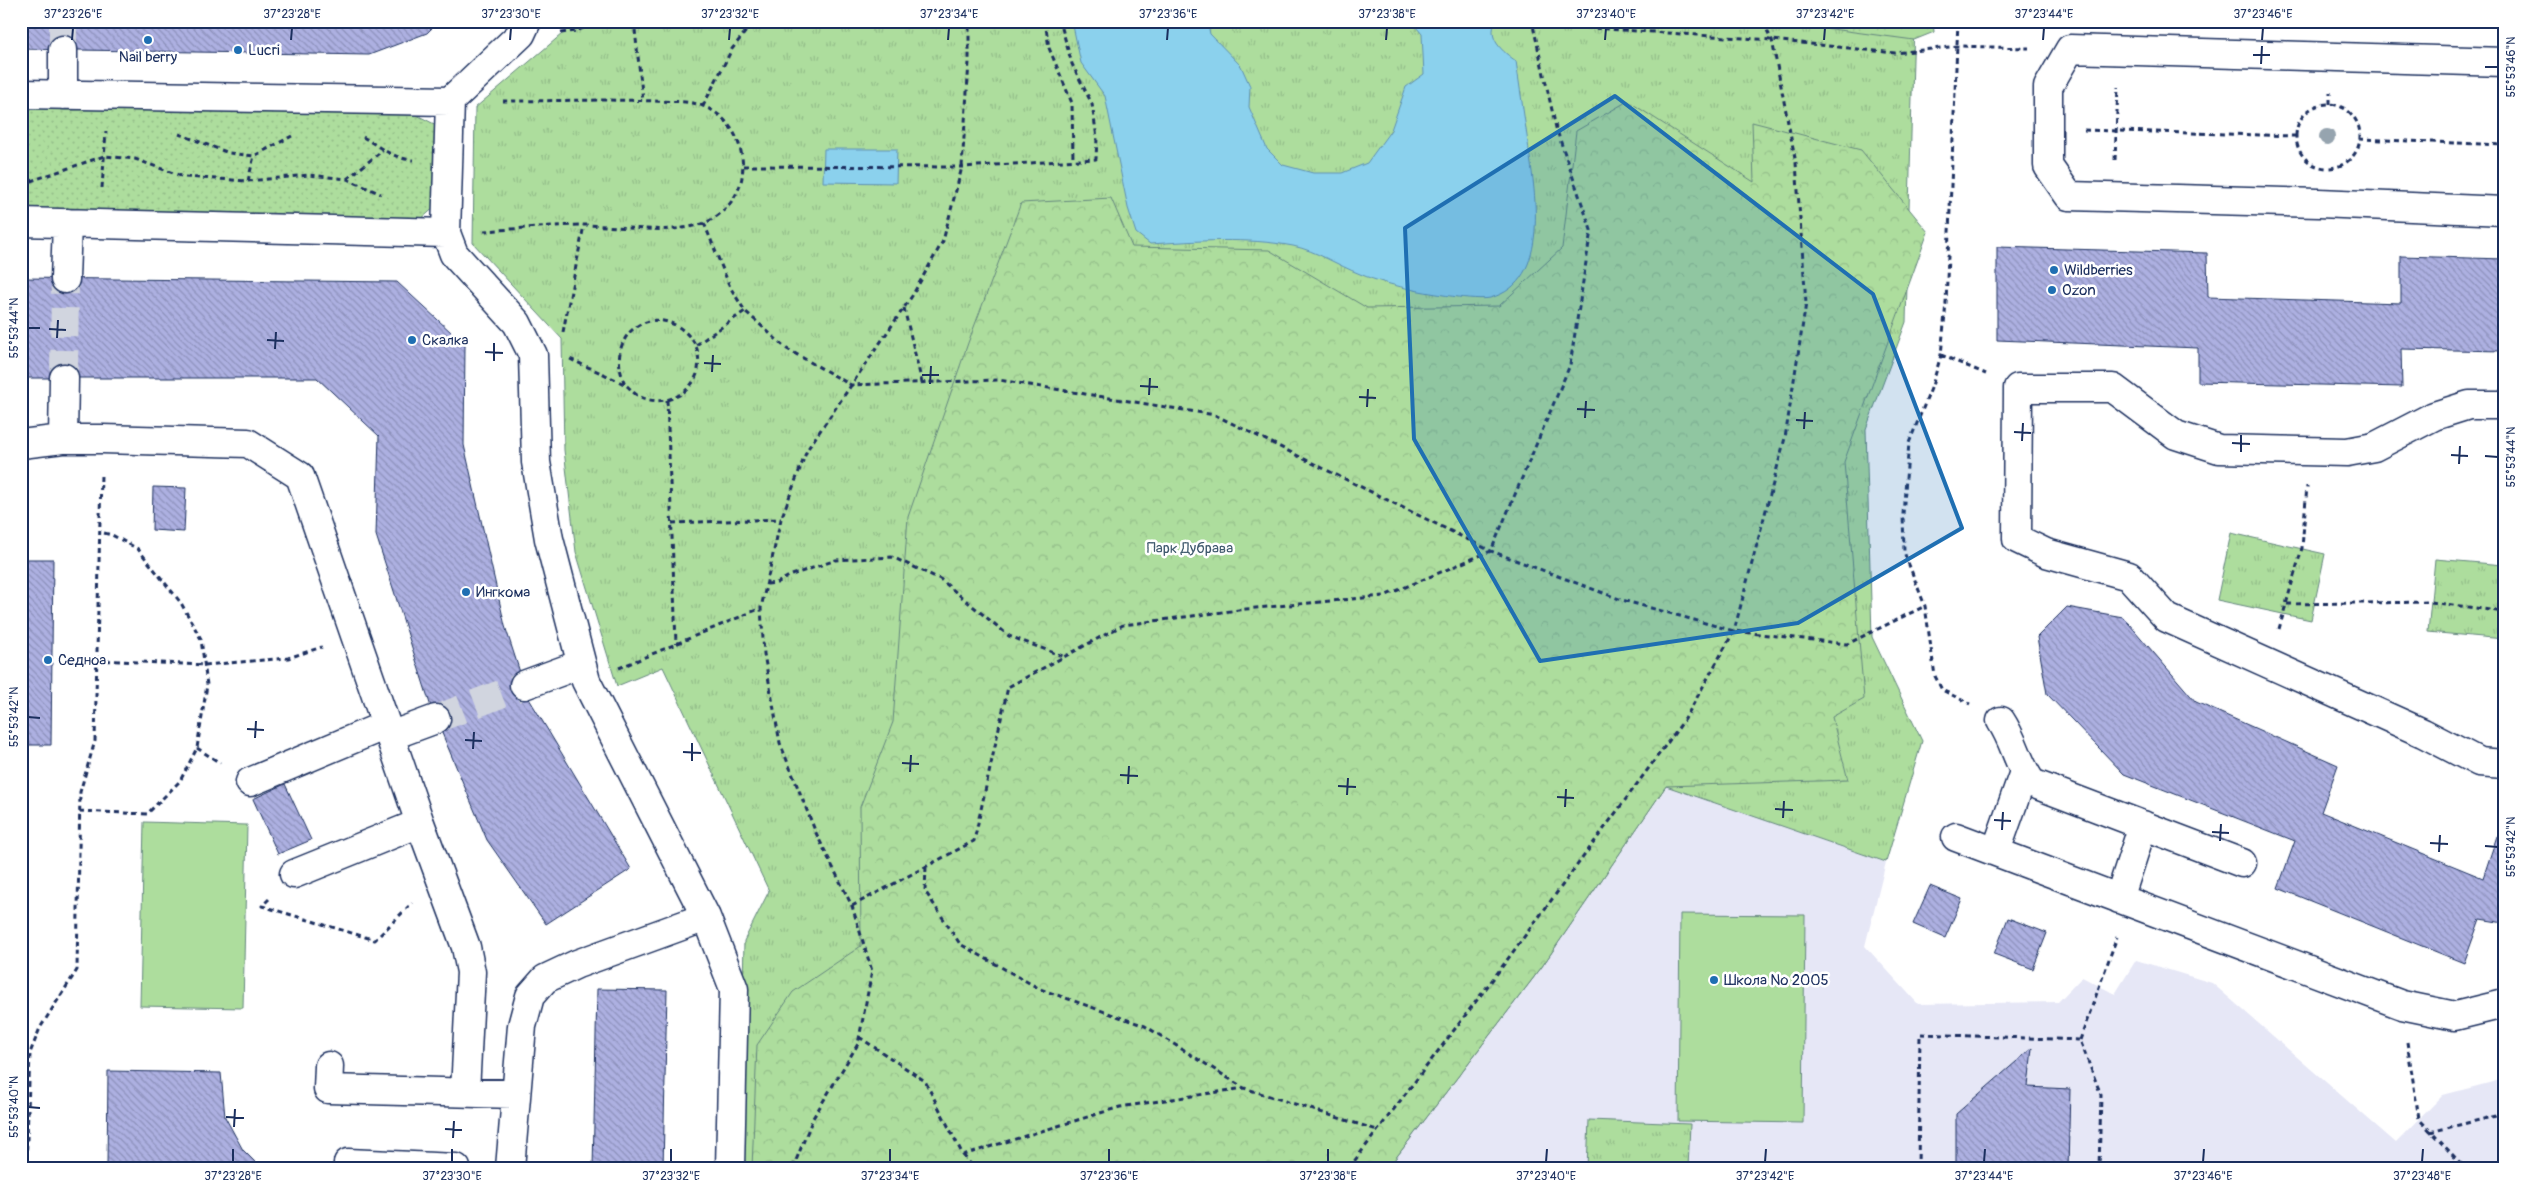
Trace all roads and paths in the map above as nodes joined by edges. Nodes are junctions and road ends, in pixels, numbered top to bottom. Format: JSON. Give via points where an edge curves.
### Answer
{"nodes":[{"id":1,"x":527,"y":21,"type":"edge"},
{"id":2,"x":634,"y":21,"type":"edge"},
{"id":3,"x":754,"y":21,"type":"edge"},
{"id":4,"x":969,"y":21,"type":"edge"},
{"id":5,"x":1045,"y":21,"type":"edge"},
{"id":6,"x":1060,"y":21,"type":"edge"},
{"id":7,"x":1762,"y":21,"type":"edge"},
{"id":8,"x":1958,"y":21,"type":"edge"},
{"id":9,"x":1532,"y":22,"type":"edge"},
{"id":10,"x":1772,"y":40,"type":"junction"},
{"id":11,"x":1958,"y":46,"type":"junction"},
{"id":12,"x":2070,"y":49,"type":"junction"},
{"id":13,"x":63,"y":50,"type":"tunnel mouth"},
{"id":14,"x":2118,"y":51,"type":"junction"},
{"id":15,"x":2504,"y":62,"type":"edge"},
{"id":16,"x":21,"y":94,"type":"edge"},
{"id":17,"x":63,"y":95,"type":"junction"},
{"id":18,"x":450,"y":101,"type":"junction"},
{"id":19,"x":642,"y":101,"type":"junction"},
{"id":20,"x":703,"y":106,"type":"junction"},
{"id":21,"x":115,"y":129,"type":"dead end"},
{"id":22,"x":2048,"y":130,"type":"junction"},
{"id":23,"x":2117,"y":130,"type":"junction"},
{"id":24,"x":355,"y":132,"type":"dead end"},
{"id":25,"x":177,"y":134,"type":"dead end"},
{"id":26,"x":295,"y":135,"type":"dead end"},
{"id":27,"x":2295,"y":136,"type":"junction"},
{"id":28,"x":2360,"y":139,"type":"junction"},
{"id":29,"x":2504,"y":145,"type":"edge"},
{"id":30,"x":383,"y":150,"type":"junction"},
{"id":31,"x":104,"y":156,"type":"junction"},
{"id":32,"x":254,"y":156,"type":"junction"},
{"id":33,"x":448,"y":160,"type":"junction"},
{"id":34,"x":1073,"y":160,"type":"junction"},
{"id":35,"x":743,"y":166,"type":"junction"},
{"id":36,"x":962,"y":167,"type":"junction"},
{"id":37,"x":347,"y":178,"type":"junction"},
{"id":38,"x":248,"y":181,"type":"junction"},
{"id":39,"x":21,"y":184,"type":"edge"},
{"id":40,"x":387,"y":196,"type":"dead end"},
{"id":41,"x":2113,"y":198,"type":"junction"},
{"id":42,"x":2504,"y":211,"type":"edge"},
{"id":43,"x":21,"y":222,"type":"edge"},
{"id":44,"x":66,"y":223,"type":"junction"},
{"id":45,"x":704,"y":223,"type":"junction"},
{"id":46,"x":99,"y":224,"type":"junction"},
{"id":47,"x":584,"y":225,"type":"junction"},
{"id":48,"x":446,"y":233,"type":"junction"},
{"id":49,"x":65,"y":279,"type":"tunnel mouth"},
{"id":50,"x":904,"y":307,"type":"junction"},
{"id":51,"x":745,"y":311,"type":"junction"},
{"id":52,"x":562,"y":336,"type":"dead end"},
{"id":53,"x":696,"y":345,"type":"junction"},
{"id":54,"x":1941,"y":355,"type":"junction"},
{"id":55,"x":606,"y":376,"type":"dead end"},
{"id":56,"x":64,"y":378,"type":"tunnel mouth"},
{"id":57,"x":922,"y":383,"type":"junction"},
{"id":58,"x":625,"y":384,"type":"junction"},
{"id":59,"x":852,"y":385,"type":"junction"},
{"id":60,"x":2018,"y":388,"type":"junction"},
{"id":61,"x":667,"y":400,"type":"junction"},
{"id":62,"x":2504,"y":405,"type":"edge"},
{"id":63,"x":102,"y":438,"type":"junction"},
{"id":64,"x":63,"y":439,"type":"junction"},
{"id":65,"x":21,"y":444,"type":"edge"},
{"id":66,"x":2309,"y":452,"type":"junction"},
{"id":67,"x":781,"y":519,"type":"junction"},
{"id":68,"x":672,"y":523,"type":"junction"},
{"id":69,"x":100,"y":532,"type":"junction"},
{"id":70,"x":1491,"y":551,"type":"junction"},
{"id":71,"x":766,"y":584,"type":"junction"},
{"id":72,"x":2287,"y":604,"type":"junction"},
{"id":73,"x":1925,"y":606,"type":"junction"},
{"id":74,"x":761,"y":608,"type":"junction"},
{"id":75,"x":2504,"y":612,"type":"edge"},
{"id":76,"x":2284,"y":615,"type":"dead end"},
{"id":77,"x":1734,"y":631,"type":"junction"},
{"id":78,"x":355,"y":636,"type":"junction"},
{"id":79,"x":676,"y":644,"type":"junction"},
{"id":80,"x":1065,"y":657,"type":"junction"},
{"id":81,"x":97,"y":660,"type":"junction"},
{"id":82,"x":205,"y":665,"type":"junction"},
{"id":83,"x":584,"y":672,"type":"junction"},
{"id":84,"x":524,"y":685,"type":"tunnel mouth"},
{"id":85,"x":436,"y":719,"type":"tunnel mouth"},
{"id":86,"x":2001,"y":721,"type":"joint"},
{"id":87,"x":388,"y":731,"type":"junction"},
{"id":88,"x":2504,"y":764,"type":"edge"},
{"id":89,"x":2024,"y":772,"type":"junction"},
{"id":90,"x":250,"y":782,"type":"dead end"},
{"id":91,"x":80,"y":811,"type":"junction"},
{"id":92,"x":420,"y":824,"type":"junction"},
{"id":93,"x":2143,"y":825,"type":"junction"},
{"id":94,"x":1956,"y":837,"type":"dead end"},
{"id":95,"x":1996,"y":851,"type":"junction"},
{"id":96,"x":2242,"y":863,"type":"dead end"},
{"id":97,"x":926,"y":867,"type":"junction"},
{"id":98,"x":294,"y":874,"type":"joint"},
{"id":99,"x":439,"y":876,"type":"junction"},
{"id":100,"x":2125,"y":901,"type":"junction"},
{"id":101,"x":852,"y":906,"type":"junction"},
{"id":102,"x":706,"y":917,"type":"junction"},
{"id":103,"x":2504,"y":1004,"type":"edge"},
{"id":104,"x":2402,"y":1005,"type":"junction"},
{"id":105,"x":859,"y":1037,"type":"junction"},
{"id":106,"x":2080,"y":1040,"type":"junction"},
{"id":107,"x":329,"y":1066,"type":"dead end"},
{"id":108,"x":1244,"y":1088,"type":"junction"},
{"id":109,"x":465,"y":1092,"type":"junction"},
{"id":110,"x":516,"y":1094,"type":"junction"},
{"id":111,"x":2504,"y":1114,"type":"edge"},
{"id":112,"x":1377,"y":1130,"type":"junction"},
{"id":113,"x":2430,"y":1132,"type":"junction"},
{"id":114,"x":963,"y":1155,"type":"junction"},
{"id":115,"x":348,"y":1163,"type":"dead end"},
{"id":116,"x":26,"y":1168,"type":"edge"},
{"id":117,"x":456,"y":1168,"type":"edge"},
{"id":118,"x":510,"y":1168,"type":"edge"},
{"id":119,"x":730,"y":1168,"type":"edge"},
{"id":120,"x":793,"y":1168,"type":"edge"},
{"id":121,"x":974,"y":1168,"type":"edge"},
{"id":122,"x":1349,"y":1168,"type":"edge"},
{"id":123,"x":1918,"y":1168,"type":"edge"},
{"id":124,"x":2099,"y":1168,"type":"edge"},
{"id":125,"x":2465,"y":1168,"type":"edge"}],
"edges":[{"from":1,"to":18,"type":"lane","via":[[521,34]]},
{"from":2,"to":19,"type":"path"},
{"from":3,"to":20,"type":"path","via":[[732,49]]},
{"from":4,"to":36,"type":"path"},
{"from":5,"to":34,"type":"path","via":[[1048,48],[1072,103]]},
{"from":6,"to":34,"type":"path","via":[[1072,64],[1092,104],[1097,138],[1096,159]]},
{"from":7,"to":10,"type":"path"},
{"from":8,"to":11,"type":"path"},
{"from":9,"to":10,"type":"path"},
{"from":9,"to":70,"type":"path","via":[[1556,128],[1591,230],[1570,365]]},
{"from":10,"to":11,"type":"path","via":[[1895,53]]},
{"from":10,"to":77,"type":"path","via":[[1796,163],[1806,303],[1785,438]]},
{"from":11,"to":12,"type":"path"},
{"from":11,"to":54,"type":"path"},
{"from":12,"to":14,"type":"lane"},
{"from":12,"to":22,"type":"lane","via":[[2048,87]]},
{"from":13,"to":17,"type":"lane"},
{"from":14,"to":15,"type":"lane"},
{"from":14,"to":23,"type":"path"},
{"from":16,"to":17,"type":"lane"},
{"from":17,"to":18,"type":"lane"},
{"from":18,"to":19,"type":"path"},
{"from":18,"to":33,"type":"lane"},
{"from":19,"to":20,"type":"path"},
{"from":20,"to":35,"type":"path","via":[[720,116],[732,130],[741,146]]},
{"from":21,"to":31,"type":"path","via":[[106,128]]},
{"from":22,"to":23,"type":"path"},
{"from":22,"to":41,"type":"lane","via":[[2048,166],[2069,196]]},
{"from":23,"to":27,"type":"path"},
{"from":23,"to":41,"type":"path"},
{"from":24,"to":30,"type":"path"},
{"from":25,"to":32,"type":"path","via":[[229,153]]},
{"from":26,"to":32,"type":"path"},
{"from":27,"to":28,"type":"path","via":[[2303,156],[2322,168],[2333,168],[2348,161]]},
{"from":27,"to":28,"type":"path","via":[[2303,116],[2311,109],[2330,104],[2349,112],[2359,129]]},
{"from":28,"to":29,"type":"path"},
{"from":30,"to":33,"type":"path","via":[[404,159]]},
{"from":30,"to":37,"type":"path"},
{"from":31,"to":38,"type":"path","via":[[134,159],[184,177]]},
{"from":31,"to":39,"type":"path"},
{"from":31,"to":46,"type":"path"},
{"from":32,"to":38,"type":"path"},
{"from":33,"to":48,"type":"lane"},
{"from":34,"to":36,"type":"path"},
{"from":35,"to":36,"type":"path"},
{"from":35,"to":45,"type":"path","via":[[741,184],[733,200],[720,214]]},
{"from":36,"to":50,"type":"path","via":[[943,241]]},
{"from":37,"to":38,"type":"path","via":[[309,175]]},
{"from":37,"to":40,"type":"path"},
{"from":41,"to":42,"type":"lane"},
{"from":43,"to":44,"type":"lane"},
{"from":44,"to":46,"type":"lane"},
{"from":44,"to":49,"type":"lane"},
{"from":45,"to":47,"type":"path","via":[[683,228]]},
{"from":45,"to":51,"type":"path","via":[[730,287]]},
{"from":46,"to":48,"type":"lane"},
{"from":47,"to":48,"type":"path"},
{"from":47,"to":52,"type":"path"},
{"from":48,"to":83,"type":"lane","via":[[454,254],[516,324],[533,355],[536,462],[546,520]]},
{"from":50,"to":57,"type":"path"},
{"from":50,"to":59,"type":"path"},
{"from":51,"to":53,"type":"path"},
{"from":51,"to":59,"type":"path","via":[[787,349]]},
{"from":53,"to":58,"type":"path","via":[[685,330],[670,322],[642,323],[622,343],[618,357],[619,371]]},
{"from":53,"to":61,"type":"path","via":[[699,359],[691,385],[680,395]]},
{"from":54,"to":60,"type":"path"},
{"from":54,"to":73,"type":"path","via":[[1909,444],[1903,514],[1904,552]]},
{"from":55,"to":58,"type":"path"},
{"from":56,"to":64,"type":"lane"},
{"from":57,"to":59,"type":"path"},
{"from":57,"to":70,"type":"path","via":[[999,380],[1214,415]]},
{"from":58,"to":61,"type":"path","via":[[651,401]]},
{"from":59,"to":67,"type":"path","via":[[807,450]]},
{"from":60,"to":66,"type":"lane","via":[[2114,388],[2184,438],[2219,449]]},
{"from":60,"to":88,"type":"lane","via":[[2017,539],[2046,553],[2129,576],[2167,618],[2479,762]]},
{"from":61,"to":68,"type":"path"},
{"from":62,"to":66,"type":"lane","via":[[2469,406],[2434,416],[2374,448]]},
{"from":63,"to":64,"type":"lane"},
{"from":63,"to":69,"type":"path"},
{"from":63,"to":78,"type":"lane","via":[[248,443],[300,476]]},
{"from":64,"to":65,"type":"lane"},
{"from":66,"to":72,"type":"path","via":[[2302,548]]},
{"from":67,"to":68,"type":"path"},
{"from":67,"to":71,"type":"path"},
{"from":68,"to":79,"type":"path"},
{"from":69,"to":81,"type":"path"},
{"from":69,"to":82,"type":"path","via":[[138,549],[181,603],[201,640]]},
{"from":70,"to":77,"type":"path","via":[[1622,600]]},
{"from":70,"to":80,"type":"path","via":[[1384,596],[1123,625]]},
{"from":71,"to":74,"type":"path"},
{"from":71,"to":80,"type":"path","via":[[777,583],[836,560],[892,557],[940,579],[1009,636]]},
{"from":72,"to":75,"type":"path","via":[[2431,602]]},
{"from":72,"to":76,"type":"path"},
{"from":73,"to":77,"type":"path","via":[[1846,644]]},
{"from":73,"to":86,"type":"path","via":[[1935,676],[1942,690]]},
{"from":74,"to":79,"type":"path"},
{"from":74,"to":101,"type":"path","via":[[764,654],[780,743],[816,833]]},
{"from":77,"to":112,"type":"path","via":[[1685,719]]},
{"from":78,"to":82,"type":"path","via":[[288,658]]},
{"from":78,"to":87,"type":"lane"},
{"from":79,"to":83,"type":"path"},
{"from":80,"to":97,"type":"path","via":[[1008,687],[974,841]]},
{"from":81,"to":82,"type":"path"},
{"from":81,"to":91,"type":"path","via":[[95,741],[80,792]]},
{"from":82,"to":91,"type":"path","via":[[207,685],[198,748],[180,781],[148,814]]},
{"from":83,"to":84,"type":"lane"},
{"from":83,"to":102,"type":"lane"},
{"from":85,"to":87,"type":"lane"},
{"from":86,"to":89,"type":"lane","via":[[2012,738]]},
{"from":87,"to":90,"type":"lane"},
{"from":87,"to":92,"type":"lane"},
{"from":89,"to":93,"type":"lane","via":[[2032,783]]},
{"from":89,"to":95,"type":"lane"},
{"from":91,"to":116,"type":"path","via":[[78,970],[40,1028],[30,1053]]},
{"from":92,"to":98,"type":"lane"},
{"from":92,"to":99,"type":"lane"},
{"from":93,"to":96,"type":"lane"},
{"from":93,"to":100,"type":"lane"},
{"from":94,"to":95,"type":"lane"},
{"from":95,"to":100,"type":"lane"},
{"from":97,"to":101,"type":"path"},
{"from":97,"to":108,"type":"path","via":[[926,891],[960,944],[1040,989],[1145,1026]]},
{"from":98,"to":99,"type":"path","via":[[262,906],[375,940]]},
{"from":99,"to":109,"type":"lane","via":[[472,972]]},
{"from":100,"to":104,"type":"lane"},
{"from":100,"to":106,"type":"path"},
{"from":101,"to":105,"type":"path","via":[[872,971]]},
{"from":102,"to":110,"type":"lane","via":[[545,979],[530,996],[522,1026]]},
{"from":102,"to":119,"type":"lane","via":[[734,989]]},
{"from":103,"to":104,"type":"lane","via":[[2455,1016]]},
{"from":104,"to":113,"type":"path","via":[[2419,1119]]},
{"from":105,"to":114,"type":"path","via":[[925,1081]]},
{"from":105,"to":120,"type":"path","via":[[858,1044],[814,1118]]},
{"from":106,"to":123,"type":"path","via":[[1920,1034]]},
{"from":106,"to":124,"type":"path","via":[[2101,1095]]},
{"from":107,"to":109,"type":"lane","via":[[328,1090]]},
{"from":108,"to":112,"type":"path"},
{"from":108,"to":114,"type":"path","via":[[1120,1107]]},
{"from":109,"to":110,"type":"lane"},
{"from":110,"to":118,"type":"lane"},
{"from":111,"to":113,"type":"path"},
{"from":112,"to":122,"type":"path"},
{"from":113,"to":125,"type":"path"},
{"from":114,"to":121,"type":"path"},
{"from":115,"to":117,"type":"lane"}]}
